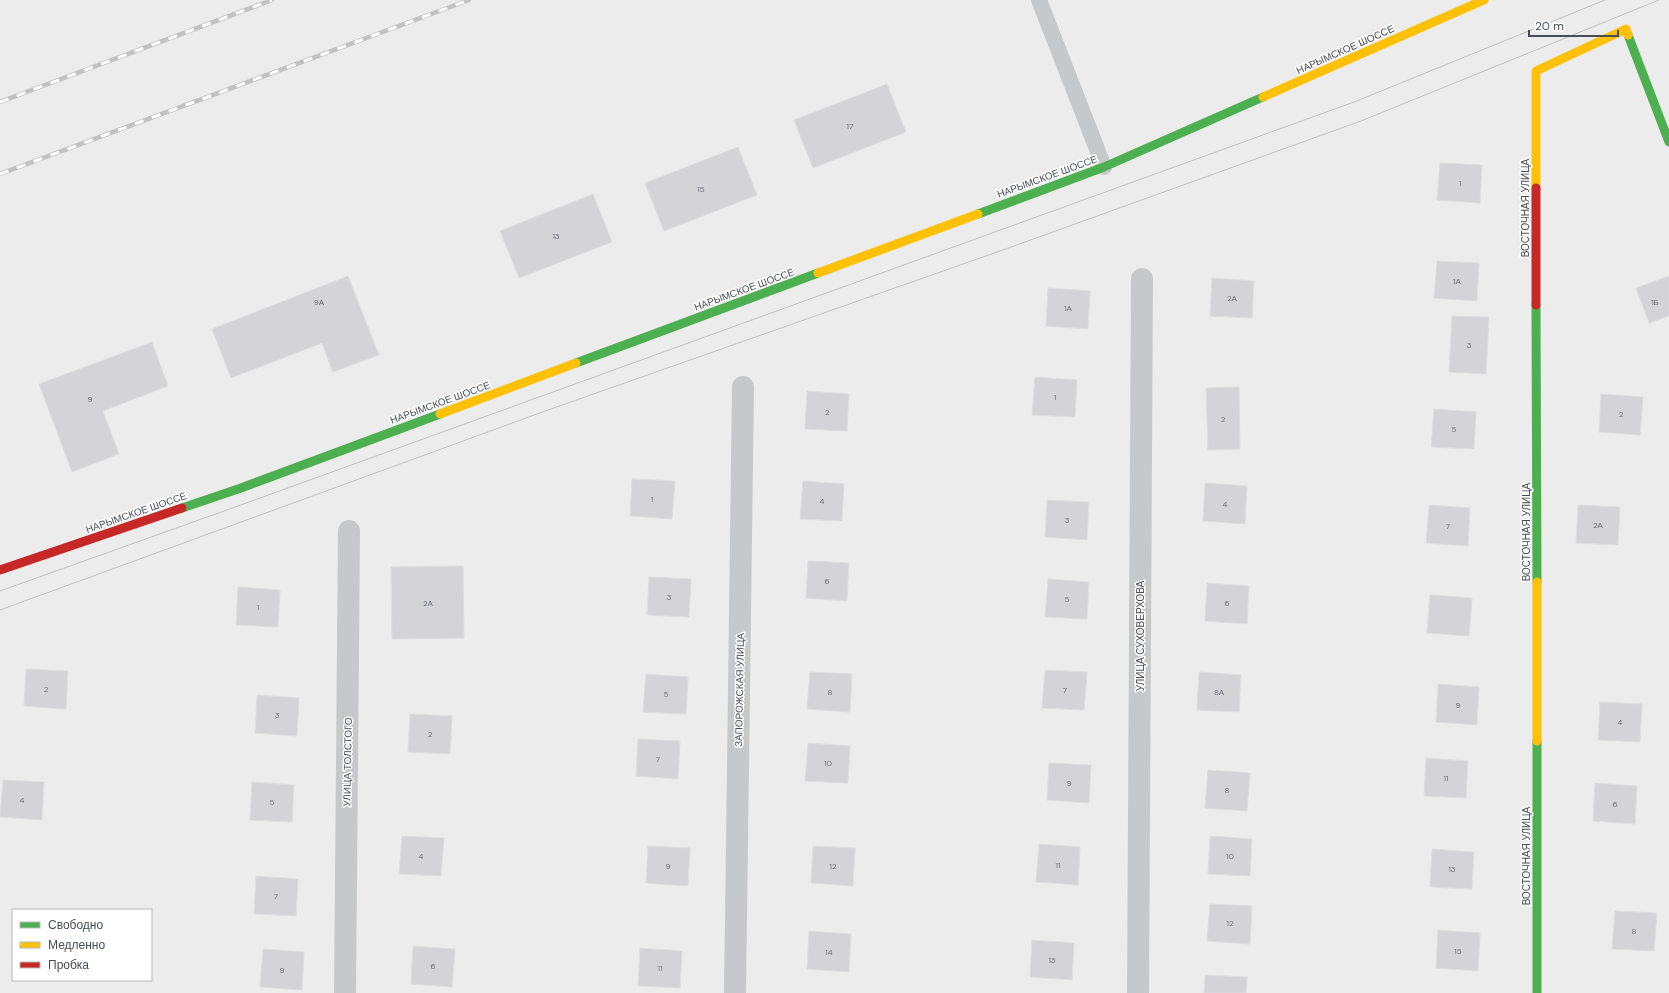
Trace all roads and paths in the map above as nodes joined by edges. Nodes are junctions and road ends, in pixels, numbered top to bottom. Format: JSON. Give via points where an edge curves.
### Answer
{"nodes":[{"id":1,"x":1039,"y":0,"type":"edge"},
{"id":2,"x":1484,"y":0,"type":"edge"},
{"id":3,"x":1669,"y":142,"type":"edge"},
{"id":4,"x":1104,"y":167,"type":"junction"},
{"id":5,"x":1142,"y":279,"type":"dead end"},
{"id":6,"x":743,"y":387,"type":"dead end"},
{"id":7,"x":349,"y":531,"type":"dead end"},
{"id":8,"x":0,"y":570,"type":"edge"},
{"id":9,"x":345,"y":993,"type":"edge"},
{"id":10,"x":735,"y":993,"type":"edge"},
{"id":11,"x":1138,"y":993,"type":"edge"},
{"id":12,"x":1537,"y":993,"type":"edge"}],
"edges":[{"from":1,"to":4,"type":"lane"},
{"from":2,"to":4,"type":"street","name":"НАРЫМСКОЕ ШОССЕ"},
{"from":3,"to":12,"type":"street","name":"ВОСТОЧНАЯ УЛИЦА","via":[[1626,29],[1536,71]]},
{"from":4,"to":8,"type":"street","name":"НАРЫМСКОЕ ШОССЕ","via":[[241,488]]},
{"from":5,"to":11,"type":"street","name":"УЛИЦА СУХОВЕРХОВА"},
{"from":6,"to":10,"type":"street","name":"ЗАПОРОЖСКАЯ УЛИЦА"},
{"from":7,"to":9,"type":"street","name":"УЛИЦА ТОЛСТОГО"}]}
